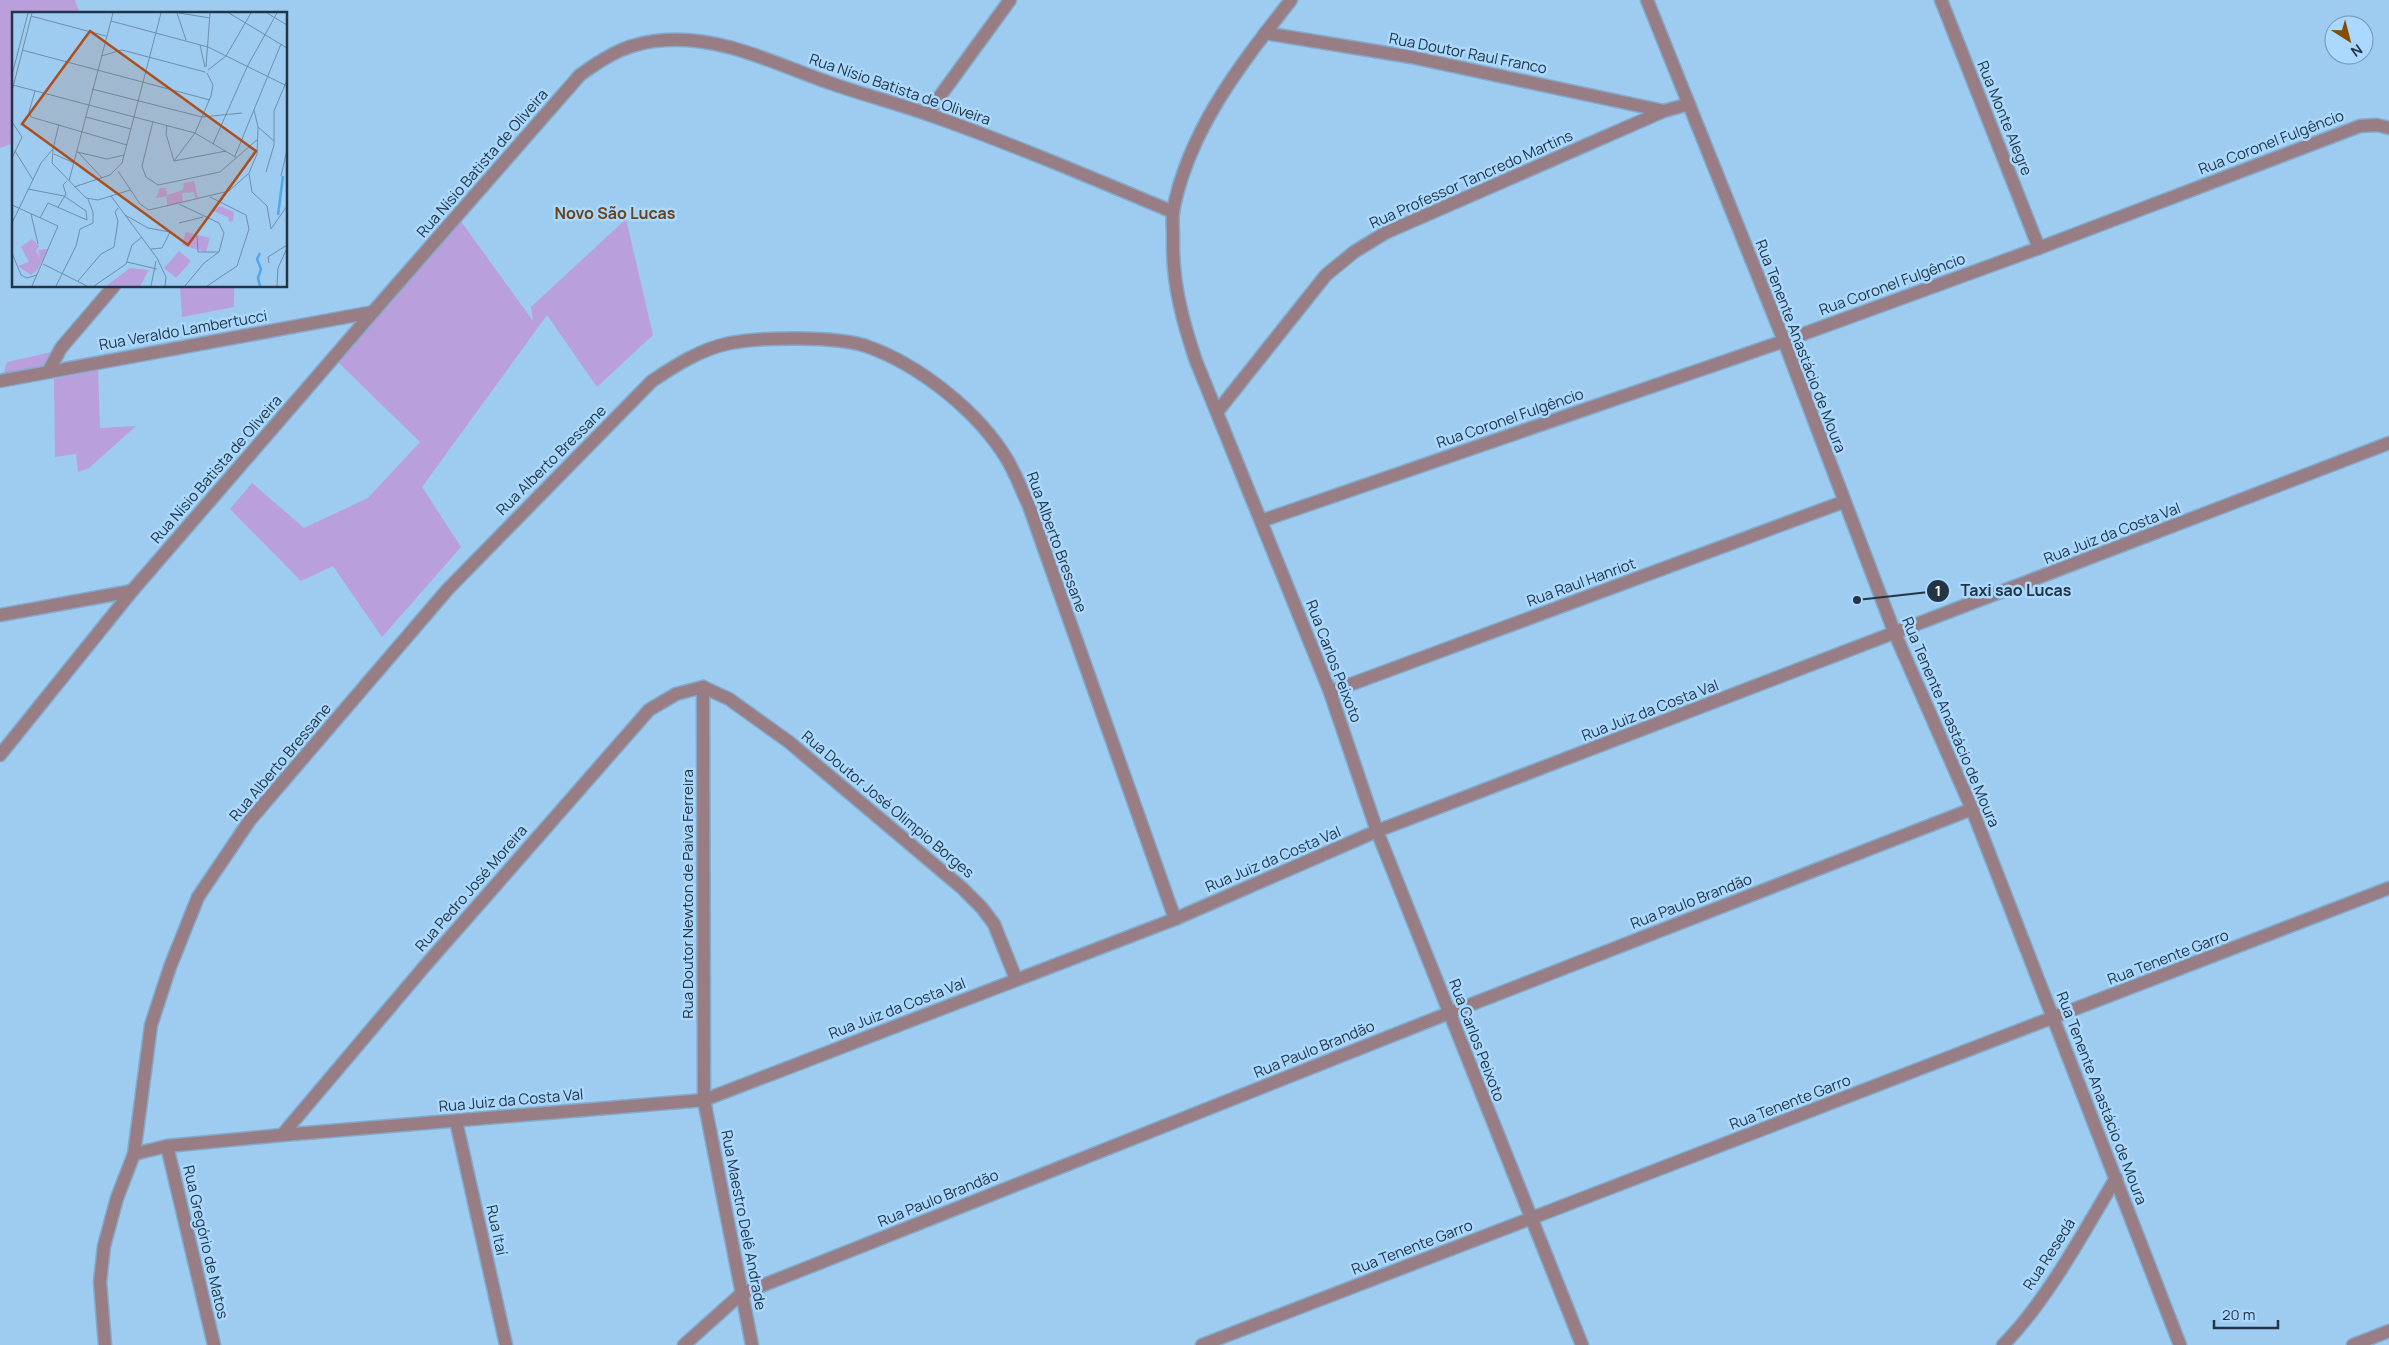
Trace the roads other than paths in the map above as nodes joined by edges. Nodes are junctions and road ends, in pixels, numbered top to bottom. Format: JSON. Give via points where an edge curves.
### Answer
{"nodes":[{"id":1,"x":1010,"y":0,"type":"edge"},
{"id":2,"x":1291,"y":0,"type":"edge"},
{"id":3,"x":1647,"y":0,"type":"edge"},
{"id":4,"x":1941,"y":0,"type":"edge"},
{"id":5,"x":1265,"y":33,"type":"junction"},
{"id":6,"x":1689,"y":104,"type":"junction"},
{"id":7,"x":1664,"y":111,"type":"junction"},
{"id":8,"x":927,"y":114,"type":"junction"},
{"id":9,"x":2389,"y":128,"type":"edge"},
{"id":10,"x":1173,"y":212,"type":"junction"},
{"id":11,"x":2039,"y":248,"type":"junction"},
{"id":12,"x":112,"y":288,"type":"edge"},
{"id":13,"x":373,"y":312,"type":"junction"},
{"id":14,"x":1784,"y":341,"type":"junction"},
{"id":15,"x":49,"y":370,"type":"junction"},
{"id":16,"x":0,"y":380,"type":"edge"},
{"id":17,"x":1217,"y":412,"type":"junction"},
{"id":18,"x":2389,"y":442,"type":"edge"},
{"id":19,"x":1843,"y":502,"type":"junction"},
{"id":20,"x":1261,"y":521,"type":"junction"},
{"id":21,"x":132,"y":592,"type":"junction"},
{"id":22,"x":0,"y":615,"type":"edge"},
{"id":23,"x":1895,"y":634,"type":"junction"},
{"id":24,"x":703,"y":687,"type":"junction"},
{"id":25,"x":1330,"y":692,"type":"junction"},
{"id":26,"x":0,"y":755,"type":"edge"},
{"id":27,"x":1972,"y":809,"type":"junction"},
{"id":28,"x":1377,"y":831,"type":"junction"},
{"id":29,"x":2389,"y":888,"type":"edge"},
{"id":30,"x":1175,"y":919,"type":"junction"},
{"id":31,"x":1016,"y":979,"type":"junction"},
{"id":32,"x":1449,"y":1013,"type":"junction"},
{"id":33,"x":2054,"y":1019,"type":"junction"},
{"id":34,"x":704,"y":1100,"type":"junction"},
{"id":35,"x":456,"y":1121,"type":"junction"},
{"id":36,"x":282,"y":1135,"type":"junction"},
{"id":37,"x":167,"y":1146,"type":"junction"},
{"id":38,"x":134,"y":1154,"type":"junction"},
{"id":39,"x":2116,"y":1178,"type":"junction"},
{"id":40,"x":1530,"y":1219,"type":"junction"},
{"id":41,"x":741,"y":1294,"type":"junction"},
{"id":42,"x":2389,"y":1331,"type":"edge"},
{"id":43,"x":105,"y":1345,"type":"edge"},
{"id":44,"x":214,"y":1345,"type":"edge"},
{"id":45,"x":506,"y":1345,"type":"edge"},
{"id":46,"x":684,"y":1345,"type":"edge"},
{"id":47,"x":752,"y":1345,"type":"edge"},
{"id":48,"x":1202,"y":1345,"type":"edge"},
{"id":49,"x":1582,"y":1345,"type":"edge"},
{"id":50,"x":2003,"y":1345,"type":"edge"},
{"id":51,"x":2180,"y":1345,"type":"edge"},
{"id":52,"x":2353,"y":1345,"type":"edge"}],
"edges":[{"from":1,"to":8,"type":"street"},
{"from":2,"to":5,"type":"street","name":"Rua Carlos Peixoto"},
{"from":3,"to":6,"type":"street","name":"Rua Tenente Anastácio de Moura"},
{"from":4,"to":11,"type":"street","name":"Rua Monte Alegre"},
{"from":5,"to":7,"type":"street","name":"Rua Doutor Raul Franco","via":[[1411,57]]},
{"from":5,"to":10,"type":"street","name":"Rua Carlos Peixoto","via":[[1207,117]]},
{"from":6,"to":7,"type":"street","name":"Rua Professor Tancredo Martins"},
{"from":6,"to":14,"type":"street","name":"Rua Tenente Anastácio de Moura"},
{"from":7,"to":17,"type":"street","name":"Rua Professor Tancredo Martins","via":[[1385,232],[1354,252],[1326,275]]},
{"from":8,"to":10,"type":"street","name":"Rua Nísio Batista de Oliveira"},
{"from":8,"to":13,"type":"street","name":"Rua Nísio Batista de Oliveira","via":[[731,47],[668,39],[639,42],[609,54],[580,75]]},
{"from":9,"to":11,"type":"street","name":"Rua Coronel Fulgêncio","via":[[2360,126]]},
{"from":10,"to":17,"type":"street","name":"Rua Carlos Peixoto","via":[[1172,261],[1180,313]]},
{"from":11,"to":14,"type":"street","name":"Rua Coronel Fulgêncio"},
{"from":12,"to":15,"type":"street","via":[[60,348]]},
{"from":13,"to":15,"type":"street","name":"Rua Veraldo Lambertucci"},
{"from":13,"to":21,"type":"street","name":"Rua Nísio Batista de Oliveira"},
{"from":14,"to":19,"type":"street","name":"Rua Tenente Anastácio de Moura"},
{"from":14,"to":20,"type":"street","name":"Rua Coronel Fulgêncio"},
{"from":15,"to":16,"type":"street","name":"Rua Veraldo Lambertucci"},
{"from":17,"to":20,"type":"street","name":"Rua Carlos Peixoto"},
{"from":18,"to":23,"type":"street","name":"Rua Juiz da Costa Val"},
{"from":19,"to":23,"type":"street","name":"Rua Tenente Anastácio de Moura"},
{"from":19,"to":25,"type":"street","name":"Rua Raul Hanriot"},
{"from":20,"to":25,"type":"street","name":"Rua Carlos Peixoto"},
{"from":21,"to":22,"type":"street"},
{"from":21,"to":26,"type":"street","name":"Rua Nísio Batista de Oliveira"},
{"from":23,"to":27,"type":"street","name":"Rua Tenente Anastácio de Moura"},
{"from":23,"to":28,"type":"street","name":"Rua Juiz da Costa Val"},
{"from":24,"to":31,"type":"street","name":"Rua Doutor José Olimpio Borges","via":[[730,699],[789,742],[962,888],[994,924]]},
{"from":24,"to":34,"type":"street","name":"Rua Doutor Newton de Paiva Ferreira"},
{"from":24,"to":36,"type":"street","name":"Rua Pedro José Moreira","via":[[676,694],[649,710]]},
{"from":25,"to":28,"type":"street","name":"Rua Carlos Peixoto"},
{"from":27,"to":32,"type":"street","name":"Rua Paulo Brandão"},
{"from":27,"to":33,"type":"street","name":"Rua Tenente Anastácio de Moura"},
{"from":28,"to":30,"type":"street","name":"Rua Juiz da Costa Val"},
{"from":28,"to":32,"type":"street","name":"Rua Carlos Peixoto"},
{"from":29,"to":33,"type":"street","name":"Rua Tenente Garro"},
{"from":30,"to":31,"type":"street","name":"Rua Juiz da Costa Val"},
{"from":30,"to":38,"type":"street","name":"Rua Alberto Bressane","via":[[1028,506],[1008,461],[980,423],[942,388],[909,367],[865,346],[816,339],[729,343],[689,357],[652,381],[448,589],[250,820],[198,897],[170,967],[152,1025]]},
{"from":31,"to":34,"type":"street","name":"Rua Juiz da Costa Val"},
{"from":32,"to":40,"type":"street","name":"Rua Carlos Peixoto"},
{"from":32,"to":41,"type":"street","name":"Rua Paulo Brandão"},
{"from":33,"to":39,"type":"street","name":"Rua Tenente Anastácio de Moura"},
{"from":33,"to":40,"type":"street","name":"Rua Tenente Garro"},
{"from":34,"to":35,"type":"street","name":"Rua Juiz da Costa Val"},
{"from":34,"to":41,"type":"street","name":"Rua Maestro Delê Andrade"},
{"from":35,"to":36,"type":"street","name":"Rua Juiz da Costa Val"},
{"from":35,"to":45,"type":"street","name":"Rua Itaí"},
{"from":36,"to":37,"type":"street","name":"Rua Juiz da Costa Val"},
{"from":37,"to":38,"type":"street","name":"Rua Juiz da Costa Val"},
{"from":37,"to":44,"type":"street","name":"Rua Gregório de Matos"},
{"from":38,"to":43,"type":"street","name":"Rua Alberto Bressane","via":[[117,1198],[104,1246],[100,1282]]},
{"from":39,"to":50,"type":"street","name":"Rua Resedá","via":[[2062,1267]]},
{"from":39,"to":51,"type":"street","name":"Rua Tenente Anastácio de Moura"},
{"from":40,"to":48,"type":"street","name":"Rua Tenente Garro"},
{"from":40,"to":49,"type":"street","name":"Rua Carlos Peixoto"},
{"from":41,"to":46,"type":"street","name":"Rua Paulo Brandão"},
{"from":41,"to":47,"type":"street","name":"Rua Maestro Delê Andrade"},
{"from":42,"to":52,"type":"street"}]}
